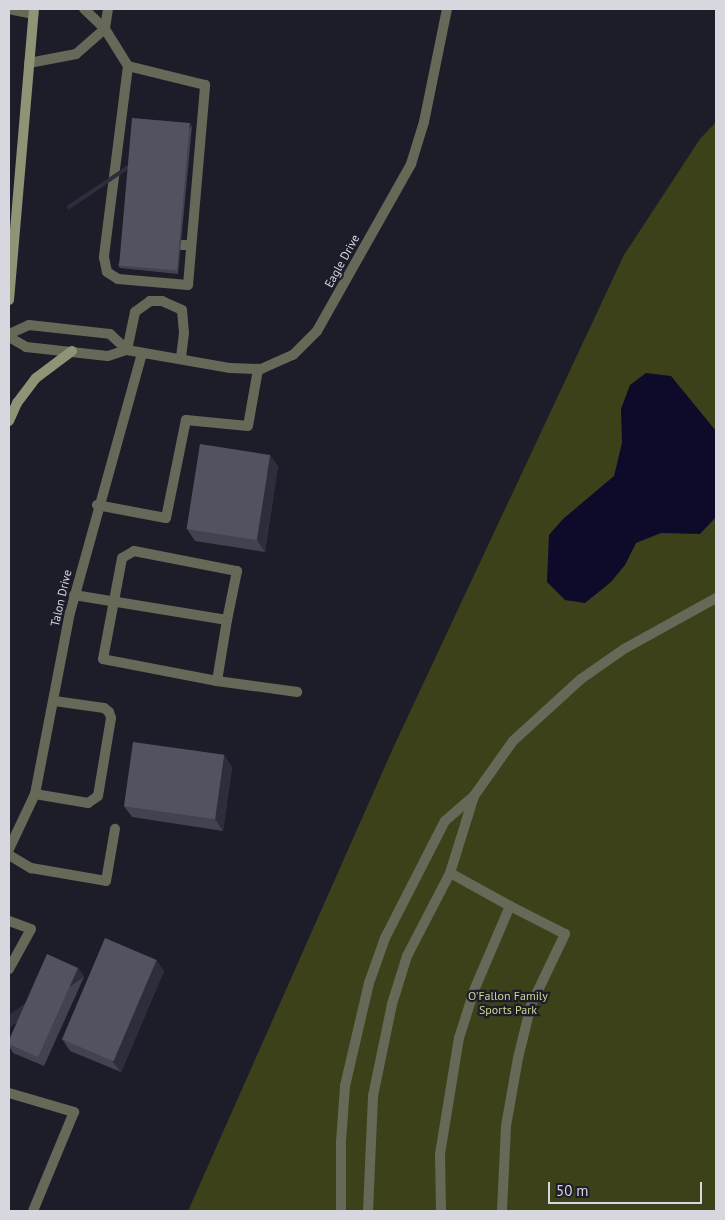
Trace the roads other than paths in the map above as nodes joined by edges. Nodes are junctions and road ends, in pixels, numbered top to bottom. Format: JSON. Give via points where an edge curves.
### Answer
{"nodes":[{"id":1,"x":9,"y":9,"type":"edge"},
{"id":2,"x":84,"y":9,"type":"edge"},
{"id":3,"x":108,"y":9,"type":"edge"},
{"id":4,"x":444,"y":9,"type":"edge"},
{"id":5,"x":33,"y":11,"type":"edge"},
{"id":6,"x":105,"y":29,"type":"junction"},
{"id":7,"x":29,"y":63,"type":"junction"},
{"id":8,"x":128,"y":66,"type":"junction"},
{"id":9,"x":117,"y":150,"type":"junction"},
{"id":10,"x":131,"y":152,"type":"edge"},
{"id":11,"x":113,"y":181,"type":"junction"},
{"id":12,"x":128,"y":182,"type":"edge"},
{"id":13,"x":163,"y":283,"type":"junction"},
{"id":14,"x":9,"y":300,"type":"edge"},
{"id":15,"x":162,"y":301,"type":"junction"},
{"id":16,"x":9,"y":335,"type":"edge"},
{"id":17,"x":127,"y":350,"type":"junction"},
{"id":18,"x":72,"y":351,"type":"junction"},
{"id":19,"x":142,"y":352,"type":"junction"},
{"id":20,"x":181,"y":359,"type":"junction"},
{"id":21,"x":258,"y":369,"type":"junction"},
{"id":22,"x":9,"y":421,"type":"edge"},
{"id":23,"x":97,"y":505,"type":"junction"},
{"id":24,"x":74,"y":594,"type":"junction"},
{"id":25,"x":716,"y":598,"type":"edge"},
{"id":26,"x":111,"y":602,"type":"junction"},
{"id":27,"x":227,"y":620,"type":"junction"},
{"id":28,"x":217,"y":681,"type":"junction"},
{"id":29,"x":296,"y":692,"type":"dead end"},
{"id":30,"x":54,"y":701,"type":"junction"},
{"id":31,"x":35,"y":794,"type":"junction"},
{"id":32,"x":474,"y":796,"type":"junction"},
{"id":33,"x":115,"y":829,"type":"dead end"},
{"id":34,"x":9,"y":849,"type":"edge"},
{"id":35,"x":9,"y":856,"type":"edge"},
{"id":36,"x":450,"y":873,"type":"junction"},
{"id":37,"x":510,"y":906,"type":"junction"},
{"id":38,"x":9,"y":921,"type":"edge"},
{"id":39,"x":9,"y":969,"type":"edge"},
{"id":40,"x":9,"y":1093,"type":"edge"},
{"id":41,"x":33,"y":1211,"type":"edge"},
{"id":42,"x":341,"y":1211,"type":"edge"},
{"id":43,"x":368,"y":1211,"type":"edge"},
{"id":44,"x":441,"y":1211,"type":"edge"},
{"id":45,"x":502,"y":1211,"type":"edge"}],
"edges":[{"from":1,"to":5,"type":"street"},
{"from":2,"to":6,"type":"street"},
{"from":3,"to":6,"type":"street"},
{"from":4,"to":21,"type":"street","name":"Eagle Drive","via":[[424,122],[411,164],[317,331],[293,355]]},
{"from":5,"to":7,"type":"main road"},
{"from":6,"to":7,"type":"street","via":[[76,54]]},
{"from":6,"to":8,"type":"street"},
{"from":7,"to":14,"type":"main road"},
{"from":8,"to":9,"type":"street"},
{"from":8,"to":13,"type":"street","via":[[205,85],[194,156],[186,245],[188,285]]},
{"from":9,"to":10,"type":"street"},
{"from":9,"to":11,"type":"street"},
{"from":11,"to":12,"type":"street"},
{"from":11,"to":13,"type":"street","via":[[114,209],[104,257],[107,272],[118,279]]},
{"from":13,"to":15,"type":"street"},
{"from":15,"to":17,"type":"street","via":[[150,301],[135,312]]},
{"from":15,"to":20,"type":"street","via":[[182,310]]},
{"from":16,"to":17,"type":"street","name":"Eagle Drive","via":[[29,325],[110,334]]},
{"from":16,"to":18,"type":"street","name":"Eagle Drive","via":[[26,347]]},
{"from":17,"to":18,"type":"street","name":"Eagle Drive","via":[[108,356]]},
{"from":17,"to":19,"type":"street","name":"Eagle Drive"},
{"from":18,"to":22,"type":"main road","via":[[36,378]]},
{"from":19,"to":20,"type":"street","name":"Eagle Drive"},
{"from":19,"to":23,"type":"street","name":"Talon Drive"},
{"from":20,"to":21,"type":"street","name":"Eagle Drive","via":[[230,368]]},
{"from":21,"to":23,"type":"street","via":[[248,426],[186,420],[166,518]]},
{"from":23,"to":24,"type":"street","name":"Talon Drive"},
{"from":24,"to":26,"type":"street"},
{"from":24,"to":30,"type":"street","name":"Talon Drive"},
{"from":25,"to":32,"type":"street","via":[[624,649],[574,686],[513,741]]},
{"from":26,"to":27,"type":"street"},
{"from":26,"to":27,"type":"street","via":[[122,558],[134,551],[237,571]]},
{"from":26,"to":28,"type":"street","via":[[103,659]]},
{"from":27,"to":28,"type":"street"},
{"from":28,"to":29,"type":"street"},
{"from":30,"to":31,"type":"street","name":"Talon Drive"},
{"from":30,"to":31,"type":"street","via":[[104,708],[111,718],[98,796],[88,803]]},
{"from":31,"to":34,"type":"street","name":"Talon Drive"},
{"from":32,"to":36,"type":"street"},
{"from":32,"to":42,"type":"street","via":[[445,821],[393,921],[369,983],[345,1086]]},
{"from":33,"to":35,"type":"street","via":[[106,881],[31,868]]},
{"from":36,"to":37,"type":"street"},
{"from":36,"to":43,"type":"street","via":[[408,956],[392,1004],[373,1096]]},
{"from":37,"to":44,"type":"street","via":[[475,988],[458,1038],[440,1154]]},
{"from":37,"to":45,"type":"street","via":[[565,934],[531,1005],[518,1058],[506,1126]]},
{"from":38,"to":39,"type":"street","via":[[30,929]]},
{"from":40,"to":41,"type":"street","via":[[74,1112]]}]}
